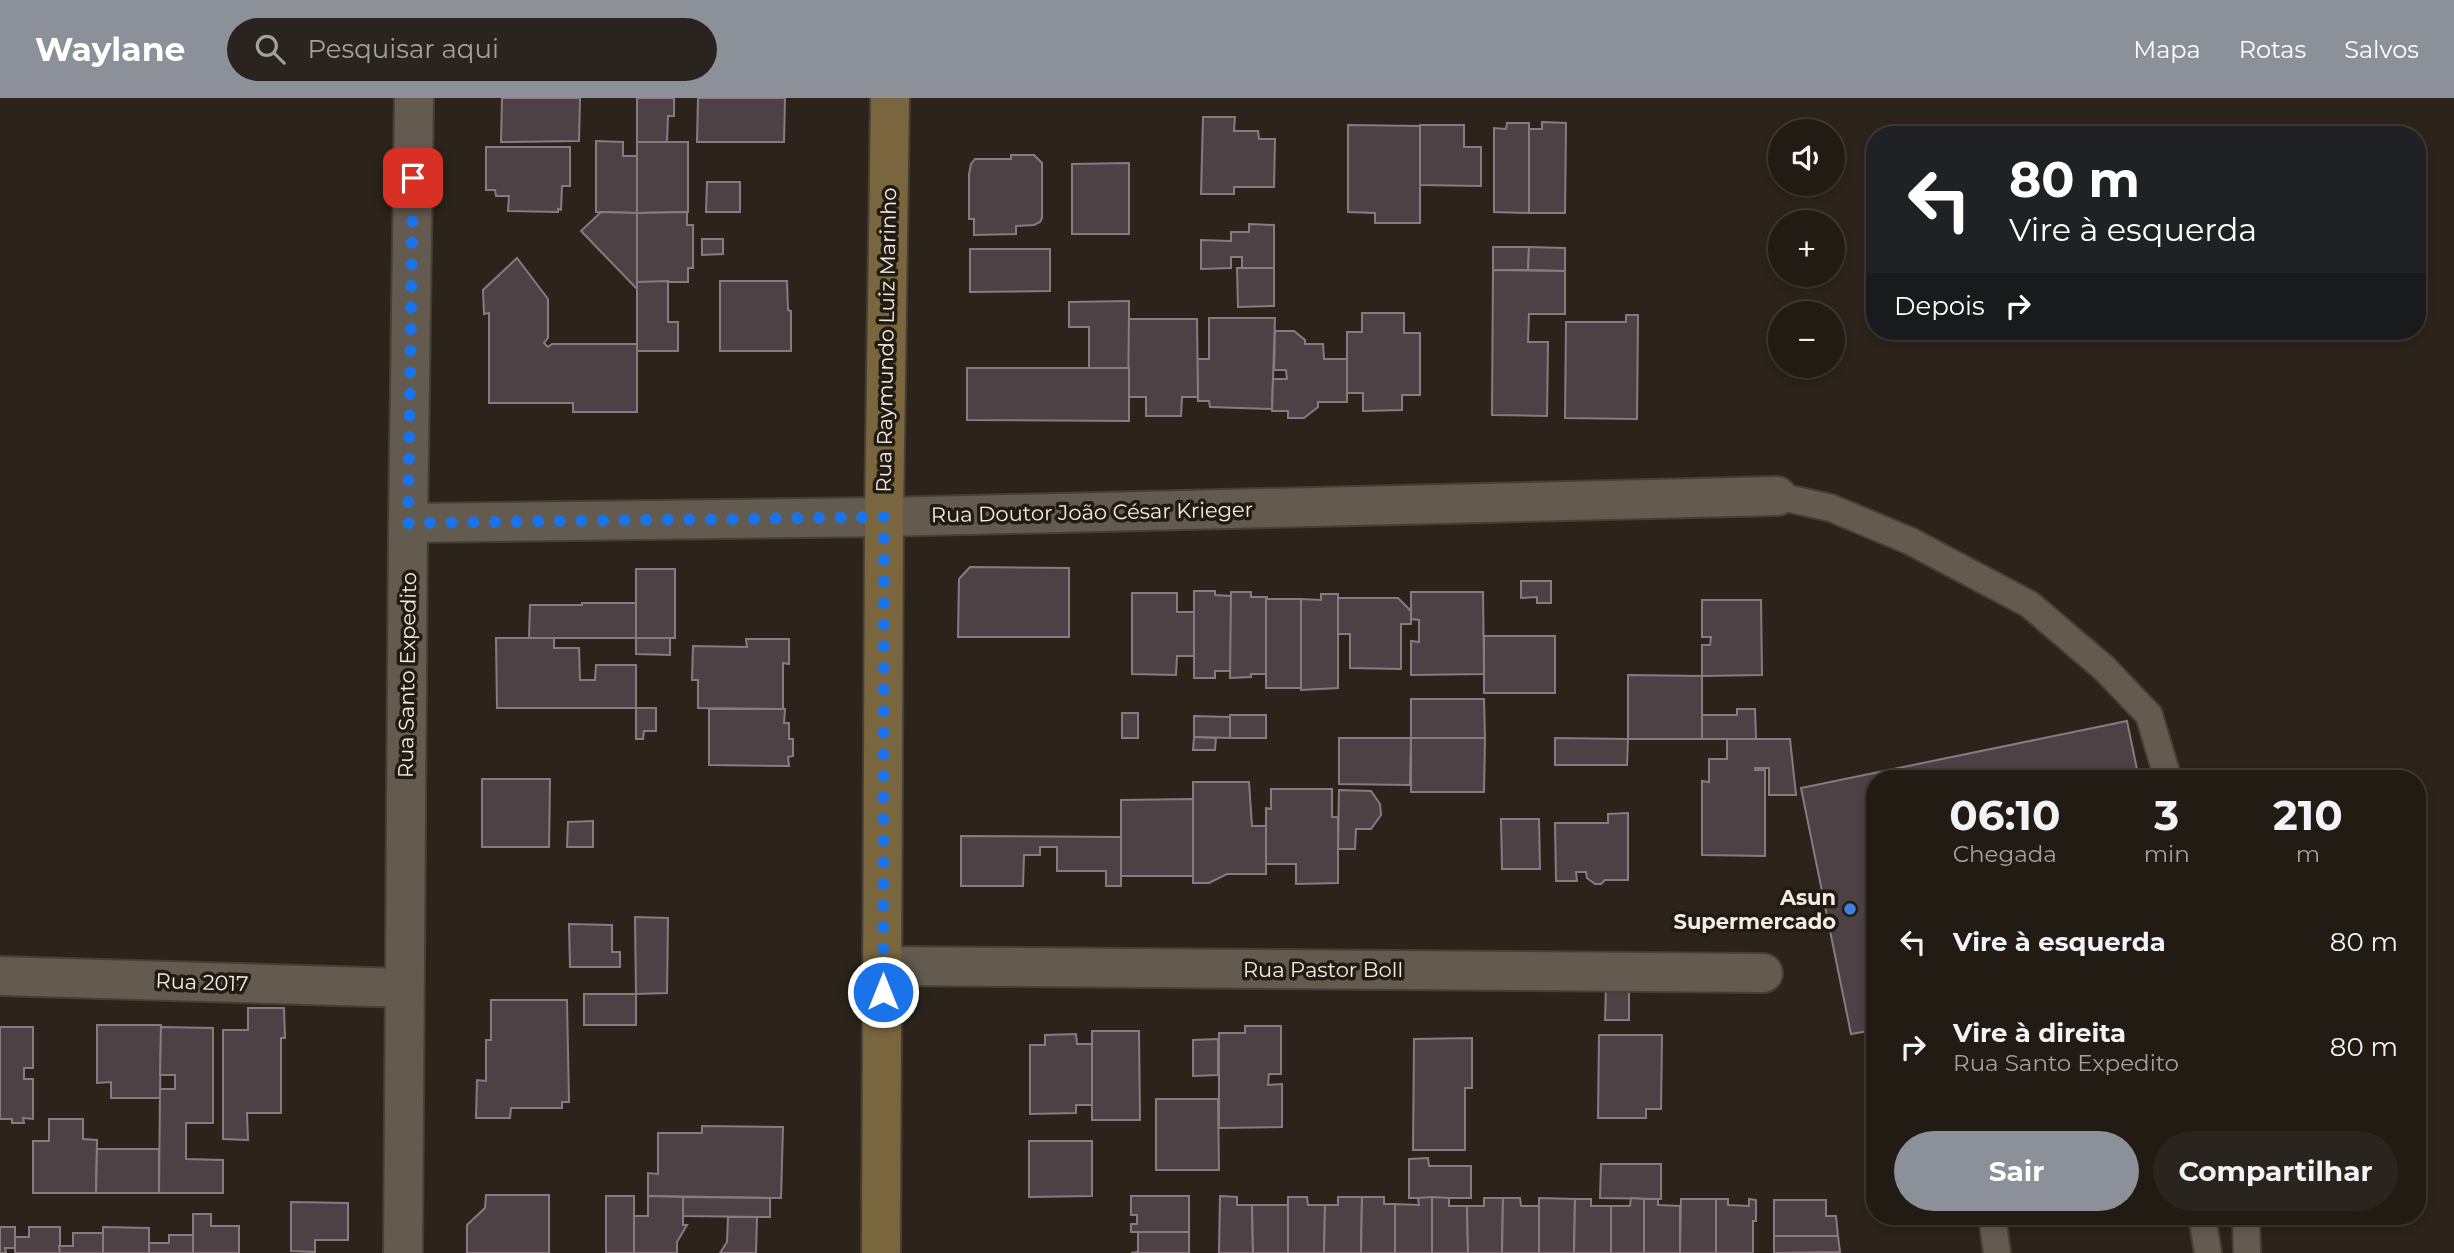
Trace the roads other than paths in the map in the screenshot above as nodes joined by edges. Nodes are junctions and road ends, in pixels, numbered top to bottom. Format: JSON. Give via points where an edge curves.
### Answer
{"nodes":[{"id":1,"x":414,"y":98,"type":"edge"},
{"id":2,"x":890,"y":98,"type":"edge"},
{"id":3,"x":1777,"y":496,"type":"joint"},
{"id":4,"x":884,"y":517,"type":"junction"},
{"id":5,"x":408,"y":523,"type":"junction"},
{"id":6,"x":2165,"y":770,"type":"edge"},
{"id":7,"x":883,"y":966,"type":"junction"},
{"id":8,"x":1763,"y":972,"type":"dead end"},
{"id":9,"x":0,"y":976,"type":"edge"},
{"id":10,"x":404,"y":988,"type":"junction"},
{"id":11,"x":1993,"y":1225,"type":"edge"},
{"id":12,"x":2203,"y":1225,"type":"edge"},
{"id":13,"x":2246,"y":1225,"type":"edge"},
{"id":14,"x":403,"y":1253,"type":"edge"},
{"id":15,"x":881,"y":1253,"type":"edge"},
{"id":16,"x":1997,"y":1253,"type":"edge"},
{"id":17,"x":2207,"y":1253,"type":"edge"},
{"id":18,"x":2247,"y":1253,"type":"edge"}],
"edges":[{"from":1,"to":5,"type":"street","name":"Rua Santo Expedito"},
{"from":2,"to":4,"type":"street","name":"Rua Raymundo Luiz Marinho"},
{"from":3,"to":4,"type":"street","name":"Rua Doutor João César Krieger"},
{"from":3,"to":6,"type":"lane","via":[[1830,508],[1910,541],[2029,604],[2105,668],[2149,715]]},
{"from":4,"to":5,"type":"street","name":"Rua Doutor João César Krieger"},
{"from":4,"to":7,"type":"street","name":"Rua Raymundo Luiz Marinho"},
{"from":5,"to":10,"type":"street","name":"Rua Santo Expedito"},
{"from":7,"to":8,"type":"street","name":"Rua Pastor Boll"},
{"from":7,"to":15,"type":"street","name":"Rua Raymundo Luiz Marinho"},
{"from":9,"to":10,"type":"street","name":"Rua 2017"},
{"from":10,"to":14,"type":"street","name":"Rua Santo Expedito"},
{"from":11,"to":16,"type":"lane"},
{"from":12,"to":17,"type":"lane"},
{"from":13,"to":18,"type":"lane"}]}
